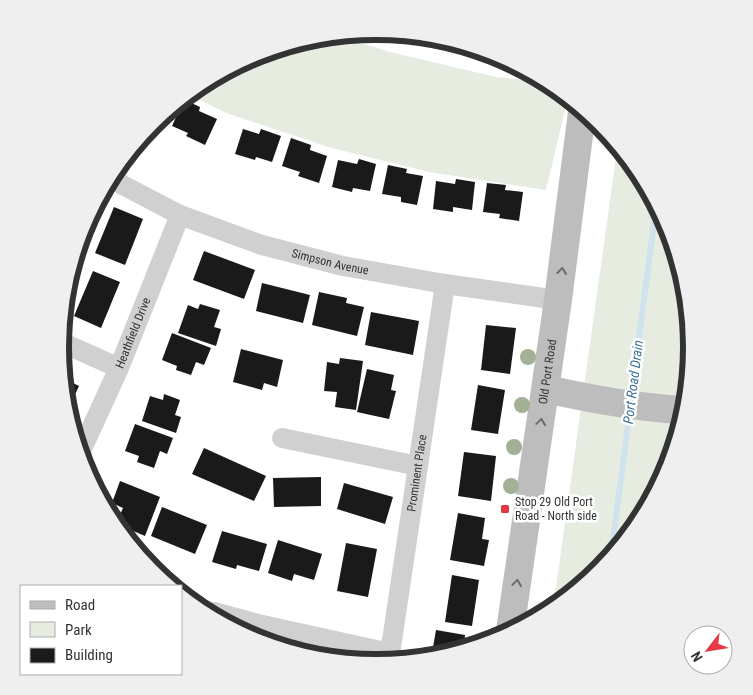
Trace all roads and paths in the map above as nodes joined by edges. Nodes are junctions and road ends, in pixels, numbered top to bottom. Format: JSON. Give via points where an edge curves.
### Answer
{"nodes":[{"id":1,"x":581,"y":118,"type":"edge"},
{"id":2,"x":118,"y":182,"type":"edge"},
{"id":3,"x":180,"y":215,"type":"junction"},
{"id":4,"x":445,"y":284,"type":"junction"},
{"id":5,"x":558,"y":300,"type":"junction"},
{"id":6,"x":69,"y":346,"type":"edge"},
{"id":7,"x":119,"y":368,"type":"junction"},
{"id":8,"x":546,"y":389,"type":"junction"},
{"id":9,"x":677,"y":410,"type":"edge"},
{"id":10,"x":282,"y":438,"type":"dead end"},
{"id":11,"x":84,"y":443,"type":"edge"},
{"id":12,"x":418,"y":466,"type":"junction"},
{"id":13,"x":225,"y":615,"type":"edge"},
{"id":14,"x":511,"y":624,"type":"edge"},
{"id":15,"x":389,"y":654,"type":"edge"},
{"id":16,"x":380,"y":655,"type":"edge"}],
"edges":[{"from":5,"to":1,"type":"main road","name":"Old Port Road","one_way":true},
{"from":2,"to":3,"type":"street","name":"Simpson Avenue"},
{"from":3,"to":4,"type":"street","name":"Simpson Avenue","via":[[262,245],[343,266]]},
{"from":3,"to":7,"type":"street","name":"Heathfield Drive"},
{"from":4,"to":5,"type":"street","name":"Simpson Avenue"},
{"from":4,"to":12,"type":"street","name":"Prominent Place"},
{"from":5,"to":8,"type":"main road","name":"Old Port Road"},
{"from":6,"to":7,"type":"street"},
{"from":7,"to":11,"type":"street","name":"Heathfield Drive"},
{"from":8,"to":9,"type":"main road","via":[[604,401]]},
{"from":14,"to":8,"type":"main road","name":"Old Port Road","one_way":true},
{"from":10,"to":12,"type":"street"},
{"from":12,"to":15,"type":"street","name":"Prominent Place"},
{"from":13,"to":16,"type":"street"}]}
